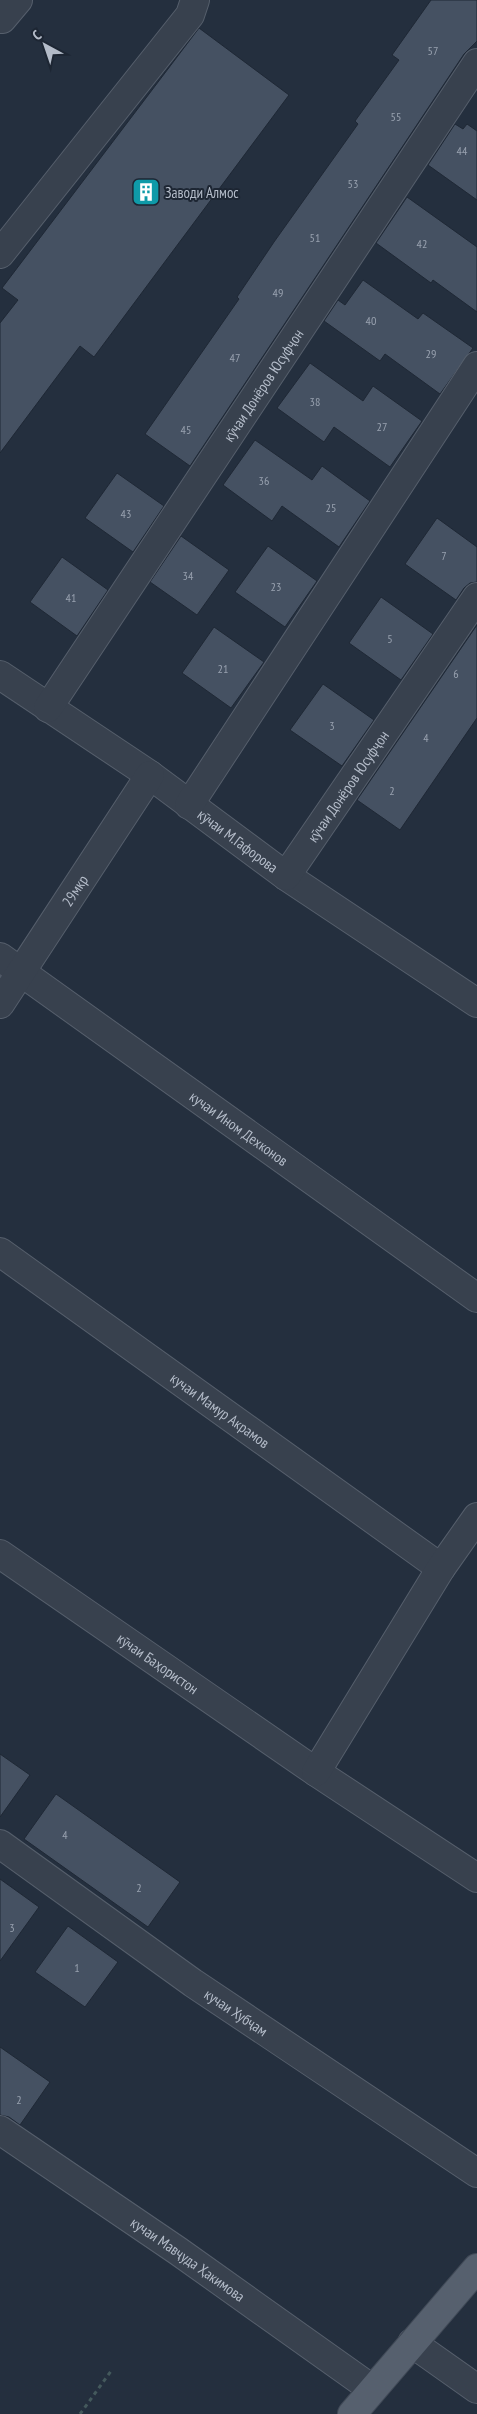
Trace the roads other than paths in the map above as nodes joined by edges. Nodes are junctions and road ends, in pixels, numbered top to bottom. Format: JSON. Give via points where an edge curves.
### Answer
{"nodes":[{"id":1,"x":195,"y":0,"type":"edge"},
{"id":2,"x":477,"y":64,"type":"edge"},
{"id":3,"x":0,"y":254,"type":"edge"},
{"id":4,"x":477,"y":366,"type":"edge"},
{"id":5,"x":477,"y":596,"type":"edge"},
{"id":6,"x":0,"y":675,"type":"edge"},
{"id":7,"x":48,"y":708,"type":"junction"},
{"id":8,"x":150,"y":776,"type":"junction"},
{"id":9,"x":189,"y":805,"type":"junction"},
{"id":10,"x":286,"y":876,"type":"junction"},
{"id":11,"x":11,"y":965,"type":"edge"},
{"id":12,"x":477,"y":1003,"type":"edge"},
{"id":13,"x":0,"y":1004,"type":"edge"},
{"id":14,"x":0,"y":1252,"type":"edge"},
{"id":15,"x":477,"y":1298,"type":"edge"},
{"id":16,"x":477,"y":1517,"type":"edge"},
{"id":17,"x":0,"y":1554,"type":"edge"},
{"id":18,"x":441,"y":1568,"type":"junction"},
{"id":19,"x":316,"y":1772,"type":"junction"},
{"id":20,"x":0,"y":1844,"type":"edge"},
{"id":21,"x":477,"y":1878,"type":"edge"},
{"id":22,"x":0,"y":2130,"type":"edge"},
{"id":23,"x":477,"y":2173,"type":"edge"},
{"id":24,"x":477,"y":2268,"type":"edge"},
{"id":25,"x":412,"y":2343,"type":"junction"},
{"id":26,"x":372,"y":2389,"type":"junction"},
{"id":27,"x":477,"y":2389,"type":"edge"},
{"id":28,"x":352,"y":2414,"type":"edge"}],
"edges":[{"from":1,"to":3,"type":"street","via":[[190,15]]},
{"from":2,"to":7,"type":"street","name":"кӯчаи Донёров Юсуфҷон"},
{"from":4,"to":9,"type":"street"},
{"from":5,"to":10,"type":"street","name":"кӯчаи Донёров Юсуфҷон"},
{"from":6,"to":7,"type":"street","name":"кӯчаи М.Гафорова"},
{"from":7,"to":8,"type":"street","name":"кӯчаи М.Гафорова"},
{"from":8,"to":9,"type":"street","name":"кӯчаи М.Гафорова"},
{"from":8,"to":11,"type":"street","name":"29мкр"},
{"from":9,"to":10,"type":"street","name":"кӯчаи М.Гафорова"},
{"from":10,"to":12,"type":"street","name":"кӯчаи М.Гафорова"},
{"from":11,"to":13,"type":"street","name":"29мкр"},
{"from":11,"to":15,"type":"street","name":"кучаи Ином Дехконов"},
{"from":14,"to":18,"type":"street","name":"кучаи Мамур Акрамов"},
{"from":16,"to":18,"type":"street"},
{"from":17,"to":19,"type":"street","name":"кӯчаи Баҳористон"},
{"from":18,"to":19,"type":"street"},
{"from":19,"to":21,"type":"street","name":"кӯчаи Баҳористон"},
{"from":20,"to":23,"type":"street","name":"кучаи Хубҷам","via":[[193,1983]]},
{"from":22,"to":26,"type":"street","name":"кучаи Мавҷуда Ҳакимова"},
{"from":24,"to":25,"type":"main road"},
{"from":25,"to":26,"type":"main road"},
{"from":25,"to":27,"type":"street"},
{"from":26,"to":28,"type":"main road"}]}
